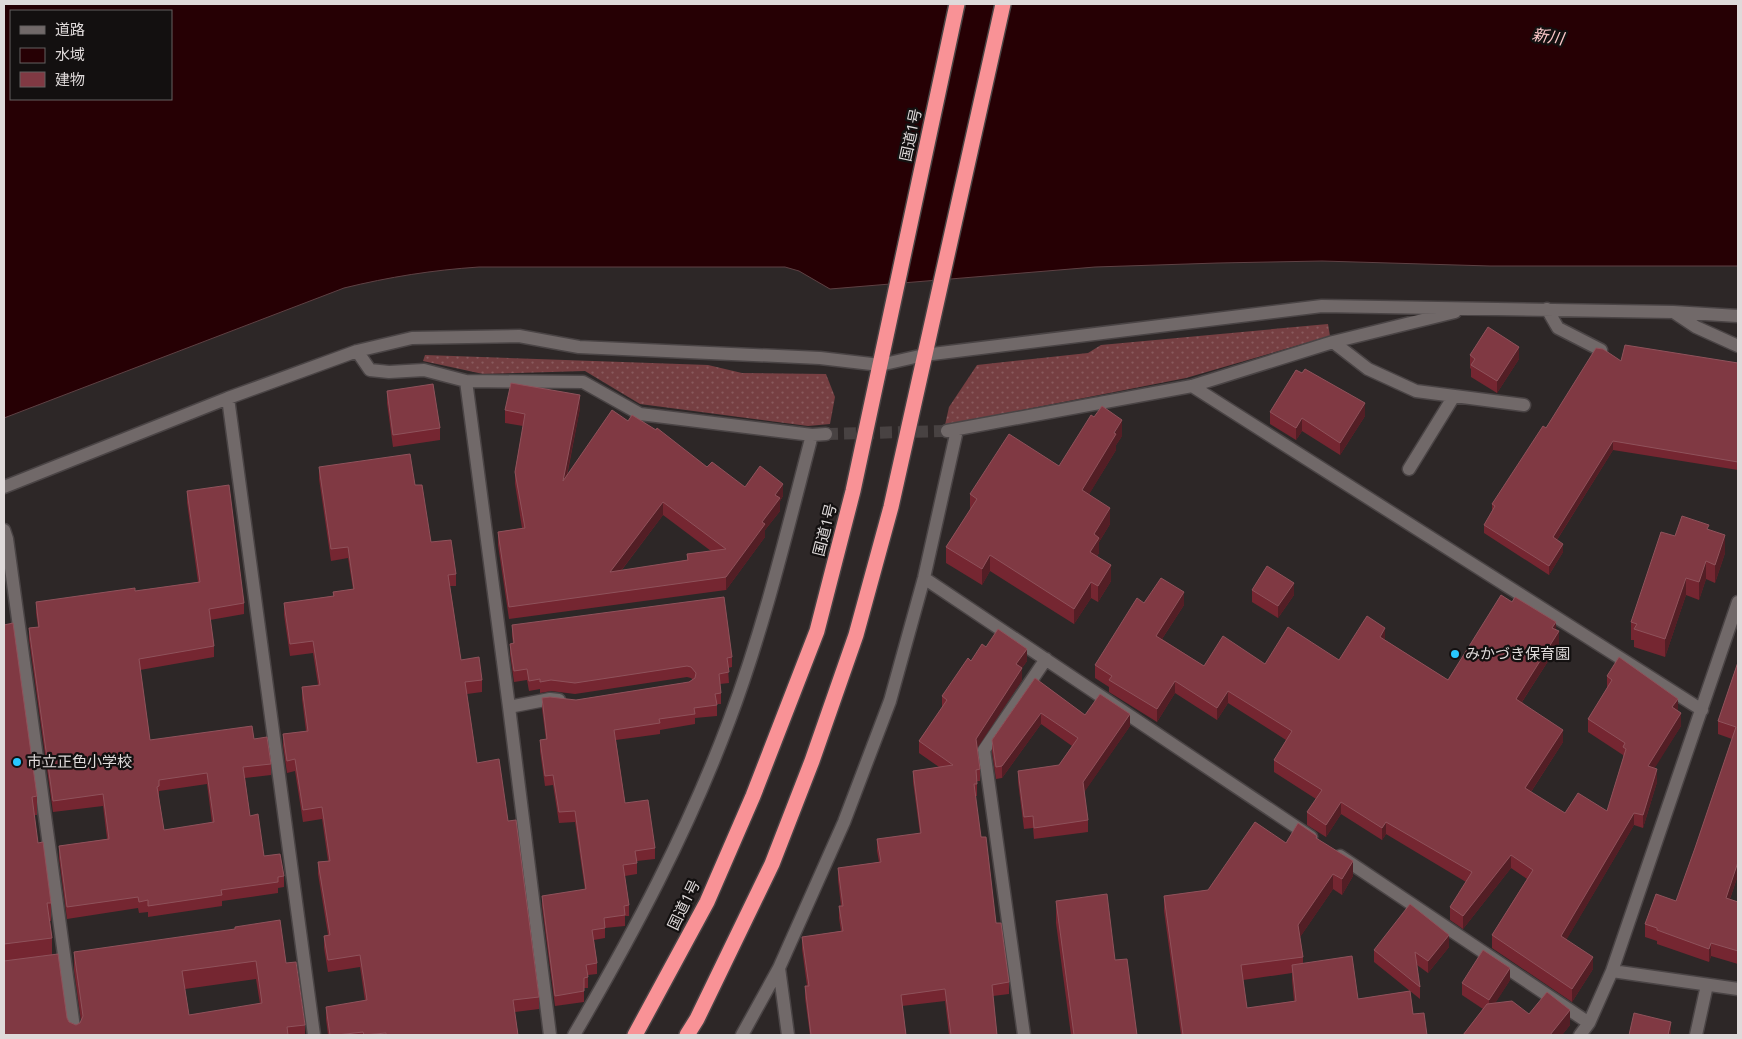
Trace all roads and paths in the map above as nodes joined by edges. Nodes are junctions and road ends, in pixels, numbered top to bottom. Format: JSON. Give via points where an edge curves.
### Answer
{"nodes":[{"id":1,"x":957,"y":4,"type":"edge"},
{"id":2,"x":1003,"y":4,"type":"edge"},
{"id":3,"x":1472,"y":307,"type":"junction"},
{"id":4,"x":1547,"y":309,"type":"junction"},
{"id":5,"x":1672,"y":312,"type":"junction"},
{"id":6,"x":1738,"y":316,"type":"edge"},
{"id":7,"x":1332,"y":342,"type":"junction"},
{"id":8,"x":1738,"y":346,"type":"edge"},
{"id":9,"x":1601,"y":350,"type":"edge"},
{"id":10,"x":357,"y":351,"type":"junction"},
{"id":11,"x":924,"y":355,"type":"junction"},
{"id":12,"x":880,"y":365,"type":"junction"},
{"id":13,"x":466,"y":381,"type":"junction"},
{"id":14,"x":1192,"y":386,"type":"junction"},
{"id":15,"x":1454,"y":396,"type":"junction"},
{"id":16,"x":228,"y":398,"type":"junction"},
{"id":17,"x":1524,"y":405,"type":"dead end"},
{"id":18,"x":826,"y":434,"type":"tunnel mouth"},
{"id":19,"x":812,"y":435,"type":"junction"},
{"id":20,"x":1409,"y":469,"type":"dead end"},
{"id":21,"x":4,"y":487,"type":"edge"},
{"id":22,"x":4,"y":530,"type":"edge"},
{"id":23,"x":924,"y":578,"type":"junction"},
{"id":24,"x":1738,"y":602,"type":"edge"},
{"id":25,"x":1734,"y":630,"type":"edge"},
{"id":26,"x":1046,"y":660,"type":"junction"},
{"id":27,"x":575,"y":702,"type":"edge"},
{"id":28,"x":510,"y":707,"type":"junction"},
{"id":29,"x":1702,"y":710,"type":"junction"},
{"id":30,"x":779,"y":968,"type":"junction"},
{"id":31,"x":1612,"y":971,"type":"junction"},
{"id":32,"x":1707,"y":985,"type":"junction"},
{"id":33,"x":1738,"y":989,"type":"edge"},
{"id":34,"x":1589,"y":1024,"type":"junction"},
{"id":35,"x":75,"y":1035,"type":"edge"},
{"id":36,"x":314,"y":1035,"type":"edge"},
{"id":37,"x":550,"y":1035,"type":"edge"},
{"id":38,"x":574,"y":1035,"type":"edge"},
{"id":39,"x":635,"y":1035,"type":"edge"},
{"id":40,"x":687,"y":1035,"type":"edge"},
{"id":41,"x":742,"y":1035,"type":"edge"},
{"id":42,"x":788,"y":1035,"type":"edge"},
{"id":43,"x":1024,"y":1035,"type":"edge"},
{"id":44,"x":1580,"y":1035,"type":"edge"},
{"id":45,"x":1696,"y":1035,"type":"edge"}],
"edges":[{"from":1,"to":12,"type":"highway","name":"国道1号"},
{"from":2,"to":11,"type":"highway"},
{"from":3,"to":4,"type":"street"},
{"from":3,"to":7,"type":"street"},
{"from":3,"to":11,"type":"street","via":[[1322,306]]},
{"from":4,"to":5,"type":"street"},
{"from":4,"to":9,"type":"street","via":[[1558,328]]},
{"from":5,"to":6,"type":"street"},
{"from":5,"to":8,"type":"street"},
{"from":7,"to":14,"type":"street"},
{"from":7,"to":15,"type":"street","via":[[1368,369],[1416,391]]},
{"from":10,"to":12,"type":"street","via":[[412,338],[519,336],[579,347],[820,358]]},
{"from":10,"to":13,"type":"street","via":[[370,370],[424,370]]},
{"from":10,"to":16,"type":"street"},
{"from":11,"to":12,"type":"street"},
{"from":11,"to":40,"type":"highway","via":[[891,507],[856,635],[772,864]]},
{"from":12,"to":39,"type":"highway","name":"国道1号","via":[[853,491],[817,631],[706,902]]},
{"from":13,"to":19,"type":"street","via":[[583,382],[640,414]]},
{"from":13,"to":28,"type":"street","via":[[504,628]]},
{"from":14,"to":23,"type":"street","via":[[952,431]]},
{"from":14,"to":29,"type":"street"},
{"from":15,"to":17,"type":"street"},
{"from":15,"to":20,"type":"street"},
{"from":16,"to":21,"type":"street"},
{"from":16,"to":36,"type":"street"},
{"from":18,"to":19,"type":"street"},
{"from":19,"to":38,"type":"street","via":[[769,599],[729,721],[686,824],[633,933]]},
{"from":22,"to":35,"type":"street","via":[[61,964]]},
{"from":23,"to":26,"type":"street"},
{"from":23,"to":30,"type":"street","via":[[890,701],[844,822]]},
{"from":24,"to":25,"type":"street"},
{"from":25,"to":29,"type":"street"},
{"from":26,"to":34,"type":"street"},
{"from":26,"to":43,"type":"street","via":[[984,750]]},
{"from":27,"to":28,"type":"street","via":[[550,700]]},
{"from":28,"to":37,"type":"street"},
{"from":29,"to":31,"type":"street"},
{"from":30,"to":41,"type":"street"},
{"from":30,"to":42,"type":"street"},
{"from":31,"to":32,"type":"street"},
{"from":31,"to":34,"type":"street"},
{"from":32,"to":33,"type":"street"},
{"from":32,"to":45,"type":"street"},
{"from":34,"to":44,"type":"street"}]}
